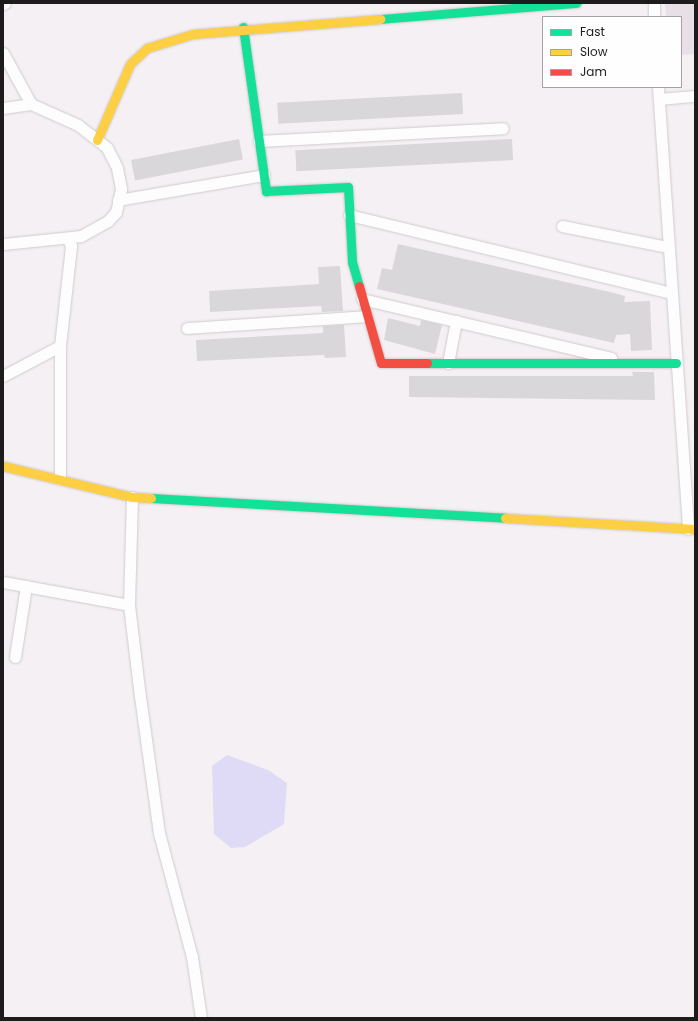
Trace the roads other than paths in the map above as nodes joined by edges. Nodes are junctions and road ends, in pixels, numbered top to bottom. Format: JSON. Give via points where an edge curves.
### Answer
{"nodes":[{"id":1,"x":570,"y":3,"type":"edge"},
{"id":2,"x":654,"y":3,"type":"edge"},
{"id":3,"x":654,"y":16,"type":"edge"},
{"id":4,"x":243,"y":28,"type":"junction"},
{"id":5,"x":3,"y":53,"type":"edge"},
{"id":6,"x":658,"y":88,"type":"edge"},
{"id":7,"x":695,"y":96,"type":"edge"},
{"id":8,"x":659,"y":98,"type":"junction"},
{"id":9,"x":31,"y":104,"type":"junction"},
{"id":10,"x":3,"y":108,"type":"edge"},
{"id":11,"x":503,"y":128,"type":"dead end"},
{"id":12,"x":97,"y":140,"type":"junction"},
{"id":13,"x":259,"y":141,"type":"junction"},
{"id":14,"x":264,"y":175,"type":"junction"},
{"id":15,"x":118,"y":200,"type":"junction"},
{"id":16,"x":349,"y":215,"type":"junction"},
{"id":17,"x":562,"y":226,"type":"dead end"},
{"id":18,"x":68,"y":240,"type":"junction"},
{"id":19,"x":3,"y":244,"type":"edge"},
{"id":20,"x":667,"y":247,"type":"junction"},
{"id":21,"x":671,"y":293,"type":"junction"},
{"id":22,"x":362,"y":299,"type":"junction"},
{"id":23,"x":367,"y":316,"type":"junction"},
{"id":24,"x":456,"y":322,"type":"junction"},
{"id":25,"x":187,"y":328,"type":"dead end"},
{"id":26,"x":60,"y":346,"type":"junction"},
{"id":27,"x":448,"y":363,"type":"junction"},
{"id":28,"x":632,"y":364,"type":"junction"},
{"id":29,"x":676,"y":364,"type":"junction"},
{"id":30,"x":3,"y":376,"type":"edge"},
{"id":31,"x":3,"y":466,"type":"edge"},
{"id":32,"x":60,"y":479,"type":"junction"},
{"id":33,"x":132,"y":497,"type":"junction"},
{"id":34,"x":692,"y":529,"type":"edge"},
{"id":35,"x":3,"y":582,"type":"edge"},
{"id":36,"x":26,"y":586,"type":"junction"},
{"id":37,"x":129,"y":605,"type":"junction"},
{"id":38,"x":15,"y":657,"type":"dead end"},
{"id":39,"x":201,"y":1018,"type":"edge"}],
"edges":[{"from":1,"to":4,"type":"street"},
{"from":2,"to":3,"type":"street"},
{"from":4,"to":12,"type":"street","via":[[193,34],[147,48],[130,64]]},
{"from":4,"to":13,"type":"street"},
{"from":5,"to":9,"type":"street"},
{"from":6,"to":8,"type":"street"},
{"from":7,"to":8,"type":"street"},
{"from":8,"to":20,"type":"street"},
{"from":9,"to":10,"type":"street"},
{"from":9,"to":12,"type":"street","via":[[78,125]]},
{"from":11,"to":13,"type":"street"},
{"from":12,"to":15,"type":"street","via":[[107,148],[117,168],[121,189]]},
{"from":13,"to":14,"type":"street"},
{"from":14,"to":15,"type":"street"},
{"from":14,"to":16,"type":"street","via":[[266,191],[348,187]]},
{"from":15,"to":18,"type":"street","via":[[116,212],[108,221]]},
{"from":16,"to":21,"type":"street"},
{"from":16,"to":22,"type":"street","via":[[352,262]]},
{"from":17,"to":20,"type":"street"},
{"from":18,"to":19,"type":"street","via":[[59,237]]},
{"from":18,"to":26,"type":"street","via":[[70,246]]},
{"from":20,"to":21,"type":"street"},
{"from":21,"to":29,"type":"street"},
{"from":22,"to":23,"type":"street"},
{"from":22,"to":24,"type":"street"},
{"from":23,"to":25,"type":"street"},
{"from":23,"to":27,"type":"street","via":[[381,363]]},
{"from":24,"to":27,"type":"street"},
{"from":24,"to":28,"type":"street"},
{"from":26,"to":30,"type":"street"},
{"from":26,"to":32,"type":"street"},
{"from":27,"to":28,"type":"street"},
{"from":28,"to":29,"type":"street"},
{"from":29,"to":34,"type":"street"},
{"from":31,"to":32,"type":"street"},
{"from":32,"to":33,"type":"street"},
{"from":33,"to":34,"type":"street"},
{"from":33,"to":37,"type":"street"},
{"from":35,"to":36,"type":"street"},
{"from":36,"to":37,"type":"street"},
{"from":36,"to":38,"type":"street"},
{"from":37,"to":39,"type":"street","via":[[158,833],[192,957]]}]}
